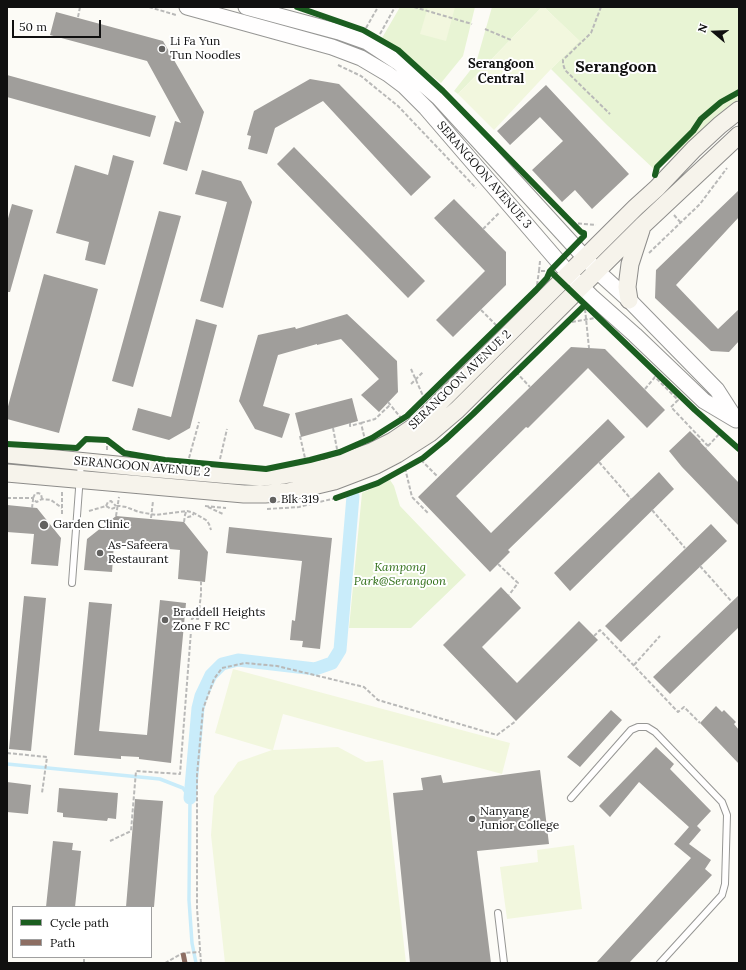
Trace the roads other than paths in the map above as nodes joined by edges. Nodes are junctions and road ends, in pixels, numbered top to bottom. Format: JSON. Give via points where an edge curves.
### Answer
{"nodes":[{"id":1,"x":255,"y":8,"type":"edge"},
{"id":2,"x":182,"y":11,"type":"edge"},
{"id":3,"x":739,"y":110,"type":"edge"},
{"id":4,"x":739,"y":135,"type":"edge"},
{"id":5,"x":657,"y":188,"type":"junction"},
{"id":6,"x":670,"y":201,"type":"junction"},
{"id":7,"x":642,"y":226,"type":"junction"},
{"id":8,"x":579,"y":252,"type":"junction"},
{"id":9,"x":597,"y":271,"type":"junction"},
{"id":10,"x":555,"y":275,"type":"junction"},
{"id":11,"x":581,"y":286,"type":"junction"},
{"id":12,"x":629,"y":300,"type":"junction"},
{"id":13,"x":737,"y":422,"type":"edge"},
{"id":14,"x":7,"y":454,"type":"edge"},
{"id":15,"x":81,"y":462,"type":"junction"},
{"id":16,"x":7,"y":473,"type":"edge"},
{"id":17,"x":80,"y":479,"type":"junction"},
{"id":18,"x":72,"y":583,"type":"dead end"},
{"id":19,"x":571,"y":798,"type":"dead end"},
{"id":20,"x":498,"y":914,"type":"dead end"},
{"id":21,"x":504,"y":963,"type":"edge"},
{"id":22,"x":660,"y":963,"type":"edge"}],
"edges":[{"from":1,"to":8,"type":"street","name":"SERANGOON AVENUE 3","via":[[367,42],[399,62],[438,97]]},
{"from":2,"to":10,"type":"street","name":"SERANGOON AVENUE 3","via":[[332,47],[361,58],[388,74],[426,108]]},
{"from":3,"to":5,"type":"main road","name":"SERANGOON AVENUE 2","via":[[694,149]]},
{"from":4,"to":6,"type":"main road","name":"SERANGOON AVENUE 2"},
{"from":5,"to":6,"type":"main road"},
{"from":5,"to":8,"type":"main road","name":"SERANGOON AVENUE 2"},
{"from":6,"to":7,"type":"main road","name":"SERANGOON AVENUE 2"},
{"from":7,"to":9,"type":"main road","name":"SERANGOON AVENUE 2"},
{"from":7,"to":12,"type":"main road","via":[[630,264],[627,287]]},
{"from":8,"to":9,"type":"street","name":"SERANGOON AVENUE 3"},
{"from":8,"to":10,"type":"main road","name":"SERANGOON AVENUE 2"},
{"from":9,"to":11,"type":"main road","name":"SERANGOON AVENUE 2"},
{"from":9,"to":12,"type":"street","name":"SERANGOON AVENUE 3"},
{"from":10,"to":11,"type":"street","name":"SERANGOON AVENUE 3"},
{"from":10,"to":15,"type":"main road","name":"SERANGOON AVENUE 2","via":[[418,424],[371,452],[326,468],[276,476],[225,475]]},
{"from":11,"to":13,"type":"street","name":"SERANGOON AVENUE 3","via":[[704,401]]},
{"from":11,"to":17,"type":"main road","name":"SERANGOON AVENUE 2","via":[[457,410],[430,433],[397,454],[355,473],[334,481],[265,494]]},
{"from":12,"to":13,"type":"street","name":"SERANGOON AVENUE 3","via":[[717,390]]},
{"from":14,"to":15,"type":"main road","name":"SERANGOON AVENUE 2"},
{"from":15,"to":17,"type":"lane"},
{"from":16,"to":17,"type":"main road","name":"SERANGOON AVENUE 2"},
{"from":17,"to":18,"type":"lane"},
{"from":19,"to":22,"type":"lane","via":[[631,730],[647,727],[655,732],[722,802],[727,815],[725,884],[722,895]]},
{"from":20,"to":21,"type":"lane"}]}
